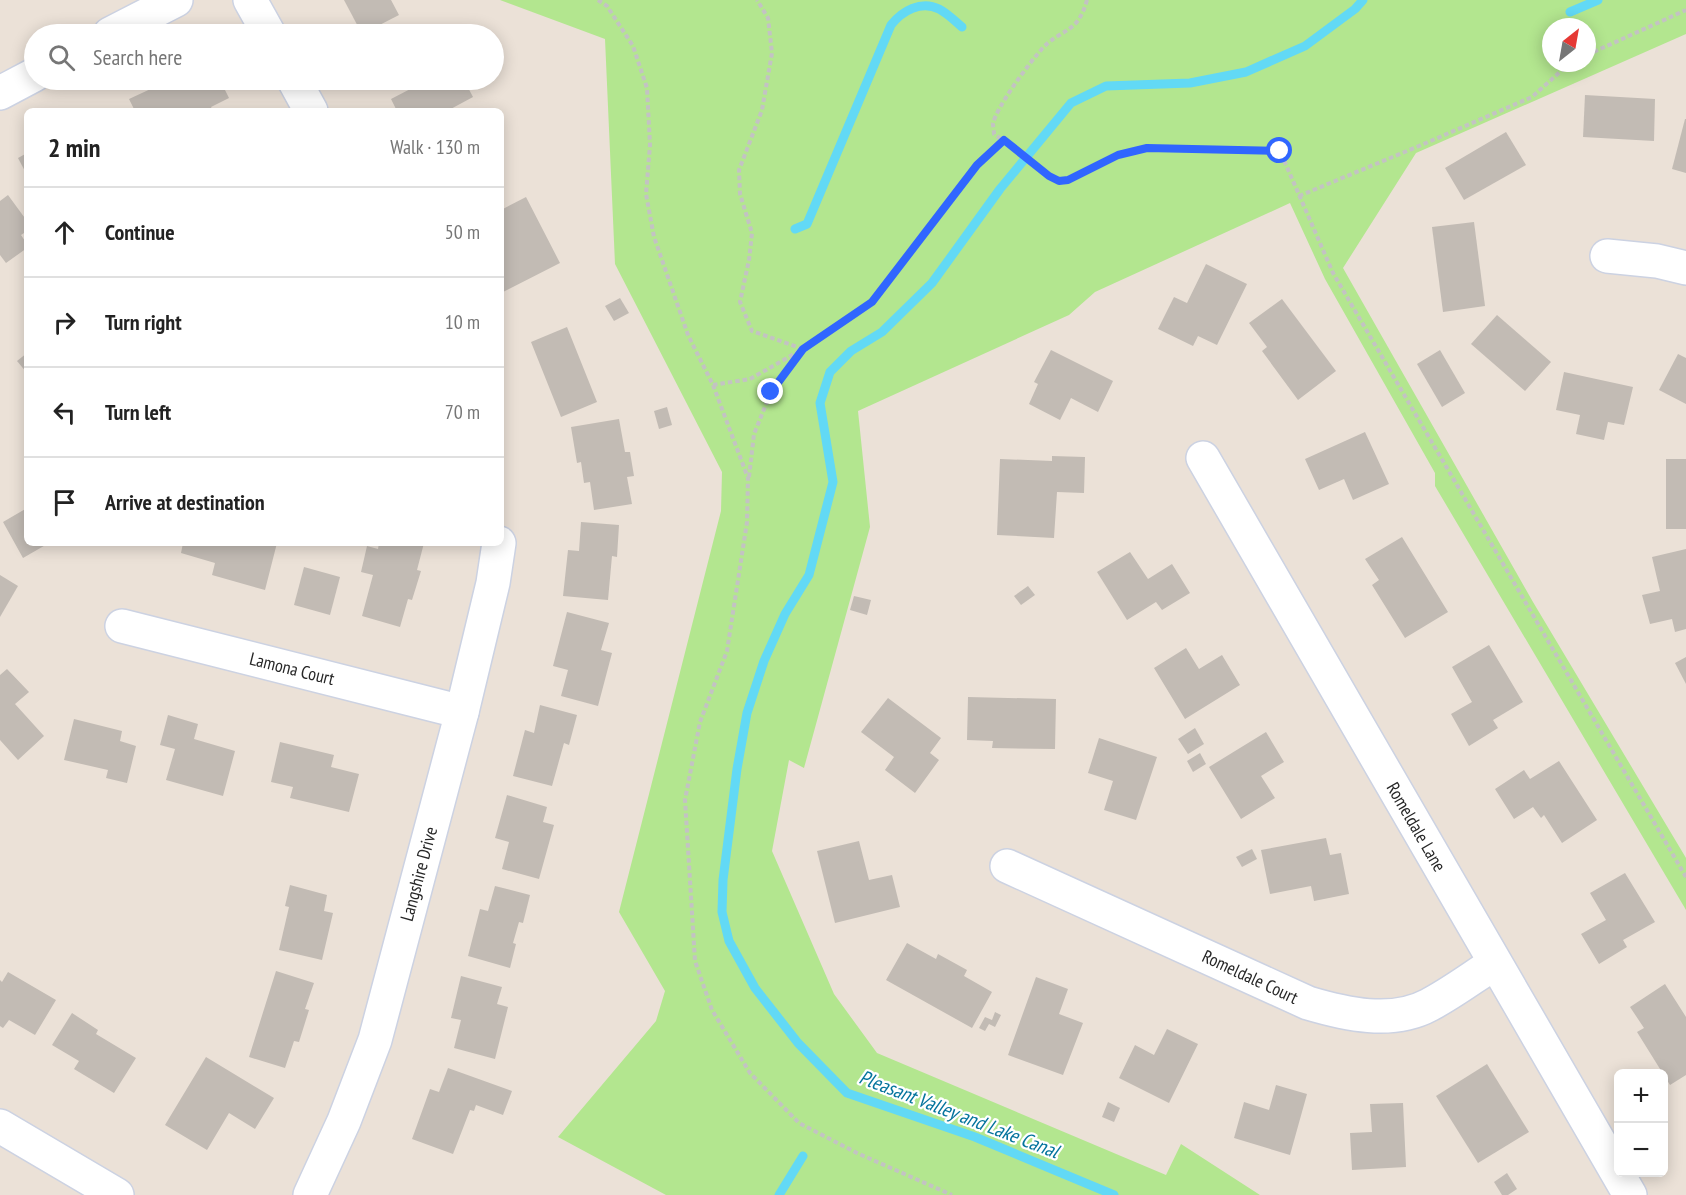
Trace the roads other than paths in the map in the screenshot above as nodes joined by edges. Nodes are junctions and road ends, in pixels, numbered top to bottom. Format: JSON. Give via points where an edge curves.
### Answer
{"nodes":[{"id":1,"x":176,"y":0,"type":"edge"},
{"id":2,"x":250,"y":0,"type":"edge"},
{"id":3,"x":129,"y":24,"type":"edge"},
{"id":4,"x":263,"y":24,"type":"edge"},
{"id":5,"x":24,"y":80,"type":"edge"},
{"id":6,"x":299,"y":90,"type":"edge"},
{"id":7,"x":0,"y":93,"type":"edge"},
{"id":8,"x":309,"y":108,"type":"edge"},
{"id":9,"x":1607,"y":256,"type":"dead end"},
{"id":10,"x":1686,"y":268,"type":"edge"},
{"id":11,"x":1203,"y":458,"type":"dead end"},
{"id":12,"x":498,"y":546,"type":"edge"},
{"id":13,"x":122,"y":626,"type":"dead end"},
{"id":14,"x":462,"y":712,"type":"junction"},
{"id":15,"x":1007,"y":866,"type":"dead end"},
{"id":16,"x":1495,"y":963,"type":"junction"},
{"id":17,"x":0,"y":1126,"type":"edge"},
{"id":18,"x":117,"y":1195,"type":"edge"},
{"id":19,"x":310,"y":1195,"type":"edge"},
{"id":20,"x":1630,"y":1195,"type":"edge"}],
"edges":[{"from":1,"to":3,"type":"street"},
{"from":2,"to":4,"type":"street"},
{"from":5,"to":7,"type":"street"},
{"from":6,"to":8,"type":"street"},
{"from":9,"to":10,"type":"street"},
{"from":11,"to":16,"type":"street","name":"Romeldale Lane"},
{"from":12,"to":14,"type":"street","name":"Langshire Drive"},
{"from":13,"to":14,"type":"street","name":"Lamona Court"},
{"from":14,"to":19,"type":"street","name":"Langshire Drive","via":[[375,1041]]},
{"from":15,"to":16,"type":"street","name":"Romeldale Court","via":[[1308,1003],[1335,1011],[1395,1016],[1427,1006]]},
{"from":16,"to":20,"type":"street","name":"Romeldale Lane"},
{"from":17,"to":18,"type":"street"}]}
